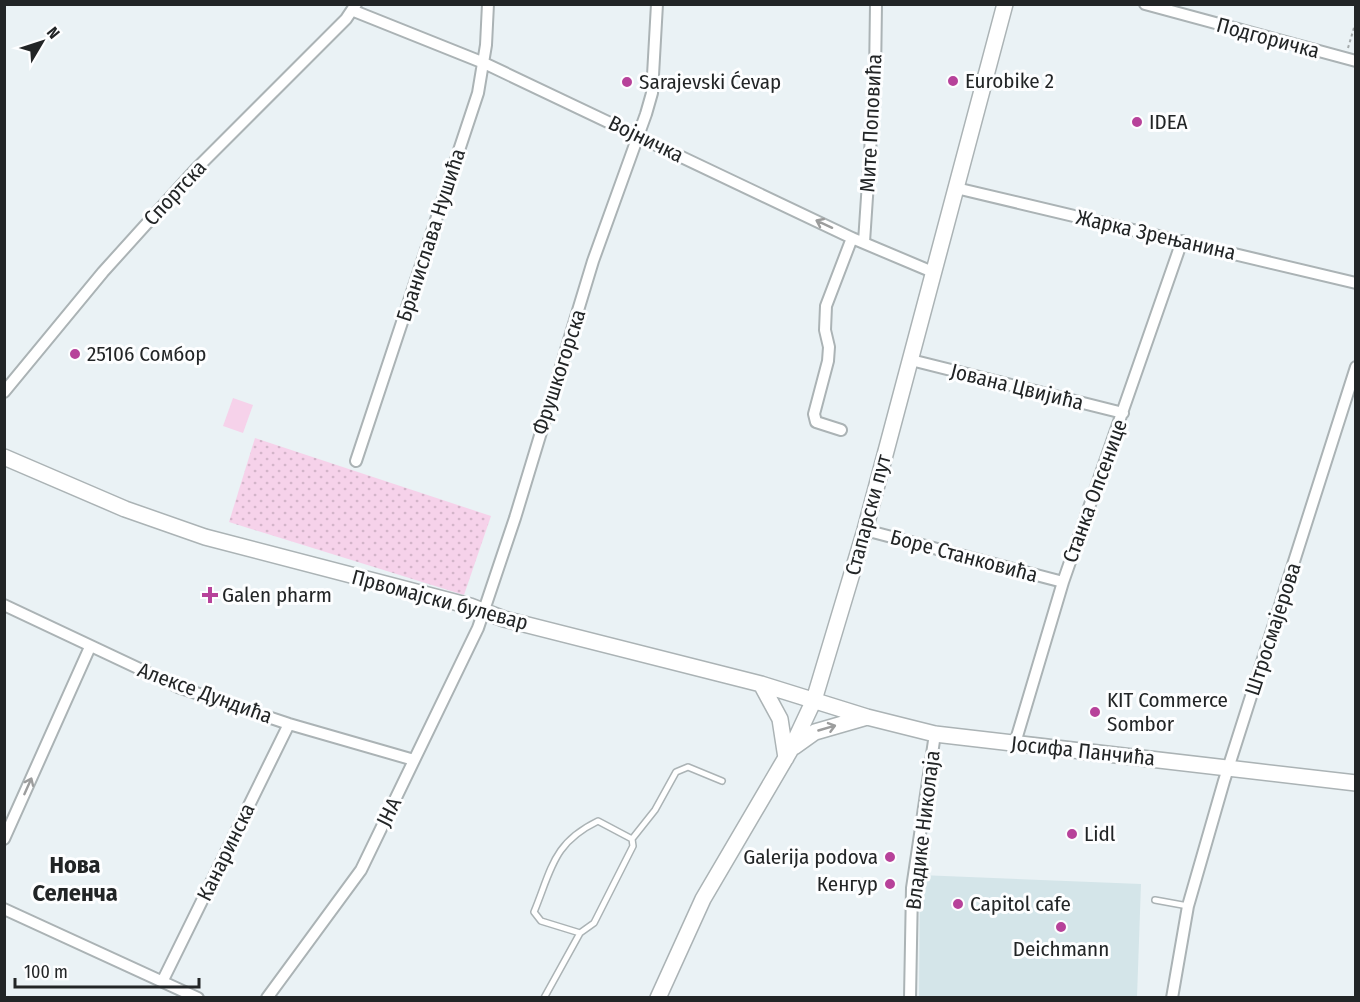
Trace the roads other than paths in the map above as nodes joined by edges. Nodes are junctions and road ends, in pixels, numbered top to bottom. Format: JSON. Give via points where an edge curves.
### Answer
{"nodes":[{"id":1,"x":488,"y":4,"type":"edge"},
{"id":2,"x":657,"y":4,"type":"edge"},
{"id":3,"x":876,"y":4,"type":"edge"},
{"id":4,"x":1005,"y":4,"type":"edge"},
{"id":5,"x":1145,"y":4,"type":"edge"},
{"id":6,"x":355,"y":8,"type":"edge"},
{"id":7,"x":1350,"y":60,"type":"edge"},
{"id":8,"x":484,"y":63,"type":"junction"},
{"id":9,"x":640,"y":135,"type":"junction"},
{"id":10,"x":956,"y":188,"type":"junction"},
{"id":11,"x":852,"y":237,"type":"junction"},
{"id":12,"x":1182,"y":241,"type":"junction"},
{"id":13,"x":864,"y":242,"type":"junction"},
{"id":14,"x":935,"y":273,"type":"junction"},
{"id":15,"x":1356,"y":283,"type":"edge"},
{"id":16,"x":911,"y":360,"type":"junction"},
{"id":17,"x":1356,"y":367,"type":"edge"},
{"id":18,"x":4,"y":392,"type":"edge"},
{"id":19,"x":1123,"y":413,"type":"junction"},
{"id":20,"x":841,"y":430,"type":"dead end"},
{"id":21,"x":4,"y":457,"type":"edge"},
{"id":22,"x":357,"y":462,"type":"dead end"},
{"id":23,"x":865,"y":530,"type":"junction"},
{"id":24,"x":1063,"y":582,"type":"junction"},
{"id":25,"x":4,"y":605,"type":"edge"},
{"id":26,"x":484,"y":610,"type":"junction"},
{"id":27,"x":90,"y":647,"type":"junction"},
{"id":28,"x":762,"y":684,"type":"junction"},
{"id":29,"x":814,"y":700,"type":"junction"},
{"id":30,"x":867,"y":717,"type":"junction"},
{"id":31,"x":289,"y":724,"type":"junction"},
{"id":32,"x":935,"y":735,"type":"junction"},
{"id":33,"x":1016,"y":743,"type":"junction"},
{"id":34,"x":789,"y":754,"type":"junction"},
{"id":35,"x":414,"y":760,"type":"junction"},
{"id":36,"x":1228,"y":767,"type":"junction"},
{"id":37,"x":722,"y":782,"type":"dead end"},
{"id":38,"x":1356,"y":783,"type":"edge"},
{"id":39,"x":4,"y":839,"type":"edge"},
{"id":40,"x":632,"y":839,"type":"junction"},
{"id":41,"x":1155,"y":900,"type":"dead end"},
{"id":42,"x":1188,"y":906,"type":"junction"},
{"id":43,"x":4,"y":909,"type":"edge"},
{"id":44,"x":580,"y":933,"type":"junction"},
{"id":45,"x":163,"y":980,"type":"junction"},
{"id":46,"x":198,"y":998,"type":"edge"},
{"id":47,"x":267,"y":998,"type":"edge"},
{"id":48,"x":544,"y":998,"type":"edge"},
{"id":49,"x":658,"y":998,"type":"edge"},
{"id":50,"x":910,"y":998,"type":"edge"},
{"id":51,"x":1172,"y":998,"type":"edge"}],
"edges":[{"from":1,"to":8,"type":"street","name":"Бранислава Нушића"},
{"from":2,"to":9,"type":"street","name":"Фрушкогорска","via":[[652,93]]},
{"from":3,"to":13,"type":"street","name":"Мите Поповића"},
{"from":4,"to":10,"type":"street","name":"Стапарски пут"},
{"from":5,"to":7,"type":"street","name":"Подгоричка"},
{"from":6,"to":8,"type":"street","name":"Војничка"},
{"from":6,"to":18,"type":"street","name":"Спортска","via":[[196,169],[103,272]]},
{"from":8,"to":9,"type":"street","name":"Војничка"},
{"from":8,"to":22,"type":"street","name":"Бранислава Нушића","via":[[478,93]]},
{"from":11,"to":9,"type":"street","name":"Војничка","one_way":true},
{"from":9,"to":26,"type":"street","name":"Фрушкогорска","via":[[593,261]]},
{"from":10,"to":12,"type":"street","name":"Жарка Зрењанина"},
{"from":10,"to":14,"type":"street","name":"Стапарски пут"},
{"from":11,"to":13,"type":"street","name":"Војничка"},
{"from":11,"to":20,"type":"street","via":[[826,306],[828,362],[814,414],[816,422]]},
{"from":12,"to":15,"type":"street","name":"Жарка Зрењанина"},
{"from":12,"to":19,"type":"street","name":"Станка Опсенице"},
{"from":13,"to":14,"type":"street","name":"Војничка"},
{"from":14,"to":16,"type":"street","name":"Стапарски пут"},
{"from":16,"to":19,"type":"street","name":"Јована Цвијића"},
{"from":16,"to":23,"type":"street","name":"Стапарски пут"},
{"from":17,"to":36,"type":"street","name":"Штросмајерова"},
{"from":19,"to":24,"type":"street","name":"Станка Опсенице"},
{"from":21,"to":26,"type":"street","name":"Првомајски булевар","via":[[125,509],[205,537]]},
{"from":23,"to":24,"type":"street","name":"Боре Станковића"},
{"from":23,"to":29,"type":"street","name":"Стапарски пут"},
{"from":24,"to":33,"type":"street","name":"Станка Опсенице"},
{"from":25,"to":27,"type":"street","name":"Алексе Дундића"},
{"from":26,"to":28,"type":"street","name":"Првомајски булевар","via":[[504,619]]},
{"from":26,"to":35,"type":"street","name":"ЈНА"},
{"from":27,"to":31,"type":"street","name":"Алексе Дундића","via":[[178,687]]},
{"from":39,"to":27,"type":"street","one_way":true},
{"from":28,"to":29,"type":"street","name":"Првомајски булевар"},
{"from":28,"to":34,"type":"street","via":[[780,719]]},
{"from":29,"to":30,"type":"street","name":"Јосифа Панчића"},
{"from":29,"to":34,"type":"street","name":"Стапарски пут"},
{"from":30,"to":32,"type":"street","name":"Јосифа Панчића"},
{"from":34,"to":30,"type":"street","one_way":true,"via":[[815,732]]},
{"from":31,"to":35,"type":"street","name":"Алексе Дундића"},
{"from":31,"to":45,"type":"street","name":"Канаринска"},
{"from":32,"to":33,"type":"street","name":"Јосифа Панчића"},
{"from":32,"to":50,"type":"street","name":"Владике Николаја","via":[[912,888]]},
{"from":33,"to":36,"type":"street","name":"Јосифа Панчића"},
{"from":34,"to":49,"type":"street","name":"Стапарски пут","via":[[703,899]]},
{"from":35,"to":47,"type":"street","name":"ЈНА","via":[[361,870]]},
{"from":36,"to":38,"type":"street","name":"Јосифа Панчића"},
{"from":36,"to":42,"type":"street","name":"Штросмајерова"},
{"from":37,"to":40,"type":"lane","via":[[688,766],[682,768]]},
{"from":40,"to":44,"type":"lane","via":[[633,846],[594,923]]},
{"from":40,"to":44,"type":"lane","via":[[598,821],[578,831],[562,846],[534,912],[541,921]]},
{"from":41,"to":42,"type":"lane"},
{"from":42,"to":51,"type":"street","name":"Штросмајерова"},
{"from":43,"to":45,"type":"street"},
{"from":44,"to":48,"type":"lane"},
{"from":45,"to":46,"type":"street"}]}
